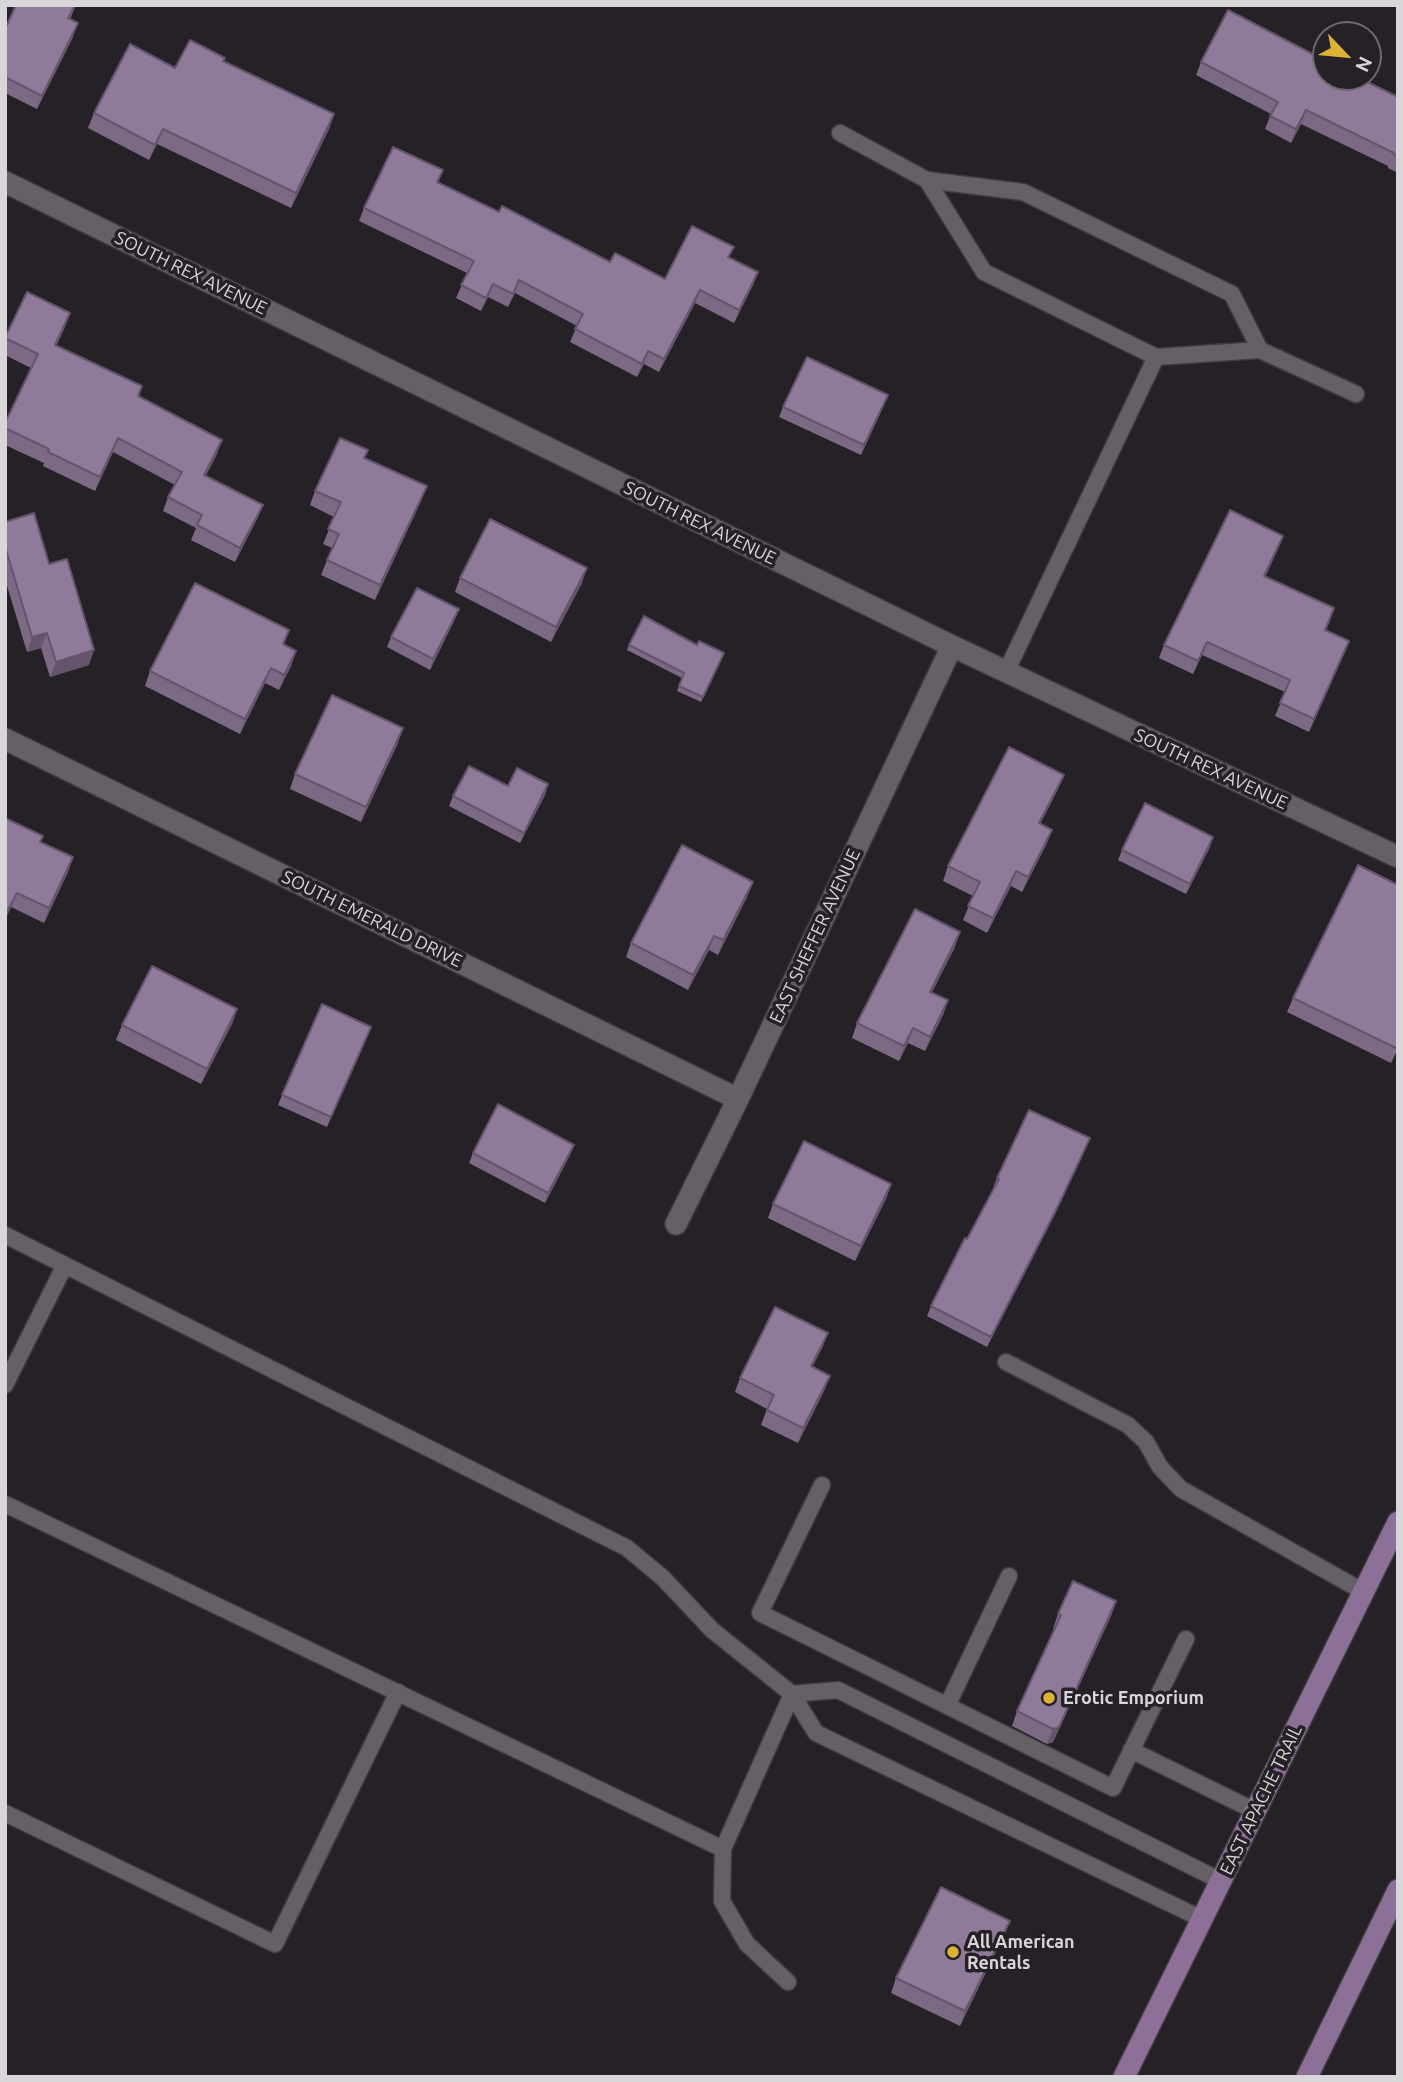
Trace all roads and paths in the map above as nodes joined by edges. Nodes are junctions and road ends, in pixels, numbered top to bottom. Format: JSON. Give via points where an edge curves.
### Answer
{"nodes":[{"id":1,"x":840,"y":133,"type":"dead end"},
{"id":2,"x":927,"y":180,"type":"junction"},
{"id":3,"x":5,"y":182,"type":"edge"},
{"id":4,"x":1260,"y":350,"type":"junction"},
{"id":5,"x":1156,"y":357,"type":"junction"},
{"id":6,"x":1356,"y":394,"type":"dead end"},
{"id":7,"x":951,"y":646,"type":"junction"},
{"id":8,"x":1006,"y":672,"type":"junction"},
{"id":9,"x":5,"y":739,"type":"edge"},
{"id":10,"x":1398,"y":857,"type":"edge"},
{"id":11,"x":738,"y":1100,"type":"junction"},
{"id":12,"x":676,"y":1224,"type":"dead end"},
{"id":13,"x":5,"y":1235,"type":"edge"},
{"id":14,"x":65,"y":1265,"type":"junction"},
{"id":15,"x":1006,"y":1362,"type":"dead end"},
{"id":16,"x":5,"y":1385,"type":"edge"},
{"id":17,"x":822,"y":1485,"type":"dead end"},
{"id":18,"x":5,"y":1504,"type":"edge"},
{"id":19,"x":1398,"y":1522,"type":"edge"},
{"id":20,"x":1009,"y":1576,"type":"dead end"},
{"id":21,"x":1364,"y":1592,"type":"junction"},
{"id":22,"x":1186,"y":1639,"type":"dead end"},
{"id":23,"x":398,"y":1692,"type":"junction"},
{"id":24,"x":792,"y":1693,"type":"junction"},
{"id":25,"x":947,"y":1706,"type":"junction"},
{"id":26,"x":1131,"y":1750,"type":"junction"},
{"id":27,"x":1255,"y":1811,"type":"junction"},
{"id":28,"x":5,"y":1812,"type":"edge"},
{"id":29,"x":723,"y":1849,"type":"junction"},
{"id":30,"x":1221,"y":1881,"type":"junction"},
{"id":31,"x":1398,"y":1890,"type":"edge"},
{"id":32,"x":1202,"y":1919,"type":"junction"},
{"id":33,"x":788,"y":1982,"type":"dead end"},
{"id":34,"x":1125,"y":2077,"type":"edge"},
{"id":35,"x":1307,"y":2077,"type":"edge"}],
"edges":[{"from":1,"to":2,"type":"lane"},
{"from":2,"to":4,"type":"lane","via":[[1023,192],[1232,294]]},
{"from":2,"to":5,"type":"lane","via":[[984,272]]},
{"from":3,"to":7,"type":"street","name":"SOUTH REX AVENUE"},
{"from":4,"to":5,"type":"lane"},
{"from":4,"to":6,"type":"lane"},
{"from":5,"to":8,"type":"lane"},
{"from":7,"to":8,"type":"street","name":"SOUTH REX AVENUE"},
{"from":7,"to":11,"type":"street","name":"EAST SHEFFER AVENUE"},
{"from":8,"to":10,"type":"street","name":"SOUTH REX AVENUE"},
{"from":9,"to":11,"type":"street","name":"SOUTH EMERALD DRIVE"},
{"from":11,"to":12,"type":"street","name":"EAST SHEFFER AVENUE"},
{"from":13,"to":14,"type":"lane"},
{"from":14,"to":16,"type":"lane"},
{"from":14,"to":24,"type":"lane","via":[[627,1548],[712,1630]]},
{"from":15,"to":21,"type":"lane","via":[[1128,1425],[1181,1489]]},
{"from":17,"to":25,"type":"lane","via":[[760,1613]]},
{"from":18,"to":23,"type":"lane"},
{"from":19,"to":21,"type":"main road","name":"EAST APACHE TRAIL"},
{"from":20,"to":25,"type":"lane"},
{"from":21,"to":27,"type":"main road","name":"EAST APACHE TRAIL"},
{"from":22,"to":26,"type":"lane"},
{"from":23,"to":28,"type":"lane","via":[[275,1944]]},
{"from":23,"to":29,"type":"lane"},
{"from":24,"to":29,"type":"lane"},
{"from":24,"to":30,"type":"lane","via":[[838,1689]]},
{"from":24,"to":32,"type":"lane","via":[[816,1733]]},
{"from":25,"to":26,"type":"lane","via":[[1113,1788]]},
{"from":26,"to":27,"type":"lane"},
{"from":27,"to":30,"type":"main road","name":"EAST APACHE TRAIL"},
{"from":29,"to":33,"type":"lane","via":[[722,1901],[747,1944]]},
{"from":30,"to":32,"type":"main road","name":"EAST APACHE TRAIL"},
{"from":31,"to":35,"type":"main road"},
{"from":32,"to":34,"type":"main road","name":"EAST APACHE TRAIL"}]}
